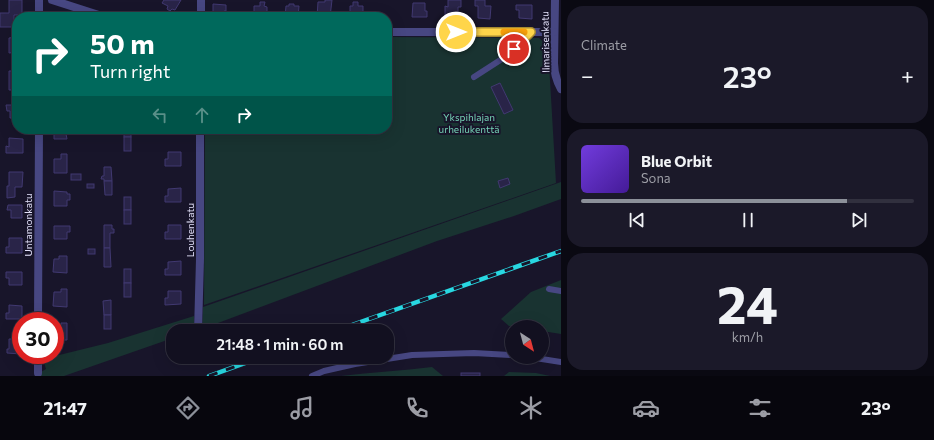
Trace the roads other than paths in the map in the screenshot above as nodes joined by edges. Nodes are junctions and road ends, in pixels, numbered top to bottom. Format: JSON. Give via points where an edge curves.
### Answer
{"nodes":[{"id":1,"x":39,"y":0,"type":"edge"},
{"id":2,"x":52,"y":0,"type":"edge"},
{"id":3,"x":201,"y":0,"type":"edge"},
{"id":4,"x":555,"y":0,"type":"edge"},
{"id":5,"x":39,"y":12,"type":"edge"},
{"id":6,"x":89,"y":12,"type":"edge"},
{"id":7,"x":200,"y":12,"type":"edge"},
{"id":8,"x":392,"y":32,"type":"edge"},
{"id":9,"x":531,"y":32,"type":"junction"},
{"id":10,"x":554,"y":32,"type":"junction"},
{"id":11,"x":474,"y":77,"type":"dead end"},
{"id":12,"x":559,"y":86,"type":"edge"},
{"id":13,"x":39,"y":134,"type":"edge"},
{"id":14,"x":200,"y":134,"type":"edge"},
{"id":15,"x":549,"y":289,"type":"dead end"},
{"id":16,"x":561,"y":291,"type":"edge"},
{"id":17,"x":38,"y":312,"type":"edge"},
{"id":18,"x":198,"y":324,"type":"edge"},
{"id":19,"x":505,"y":355,"type":"edge"},
{"id":20,"x":549,"y":360,"type":"edge"},
{"id":21,"x":561,"y":362,"type":"edge"},
{"id":22,"x":38,"y":364,"type":"edge"},
{"id":23,"x":38,"y":373,"type":"dead end"},
{"id":24,"x":312,"y":376,"type":"edge"}],
"edges":[{"from":1,"to":5,"type":"street"},
{"from":2,"to":6,"type":"street"},
{"from":3,"to":7,"type":"street"},
{"from":4,"to":10,"type":"street","name":"Ilmarisenkatu"},
{"from":8,"to":9,"type":"street"},
{"from":9,"to":10,"type":"street"},
{"from":9,"to":11,"type":"lane","via":[[505,57]]},
{"from":10,"to":12,"type":"street","name":"Ilmarisenkatu","via":[[554,68]]},
{"from":13,"to":17,"type":"street","name":"Untamonkatu"},
{"from":14,"to":18,"type":"street","name":"Louhenkatu"},
{"from":15,"to":16,"type":"lane"},
{"from":19,"to":24,"type":"lane","via":[[412,355],[324,371]]},
{"from":20,"to":21,"type":"lane"},
{"from":22,"to":23,"type":"street"}]}
